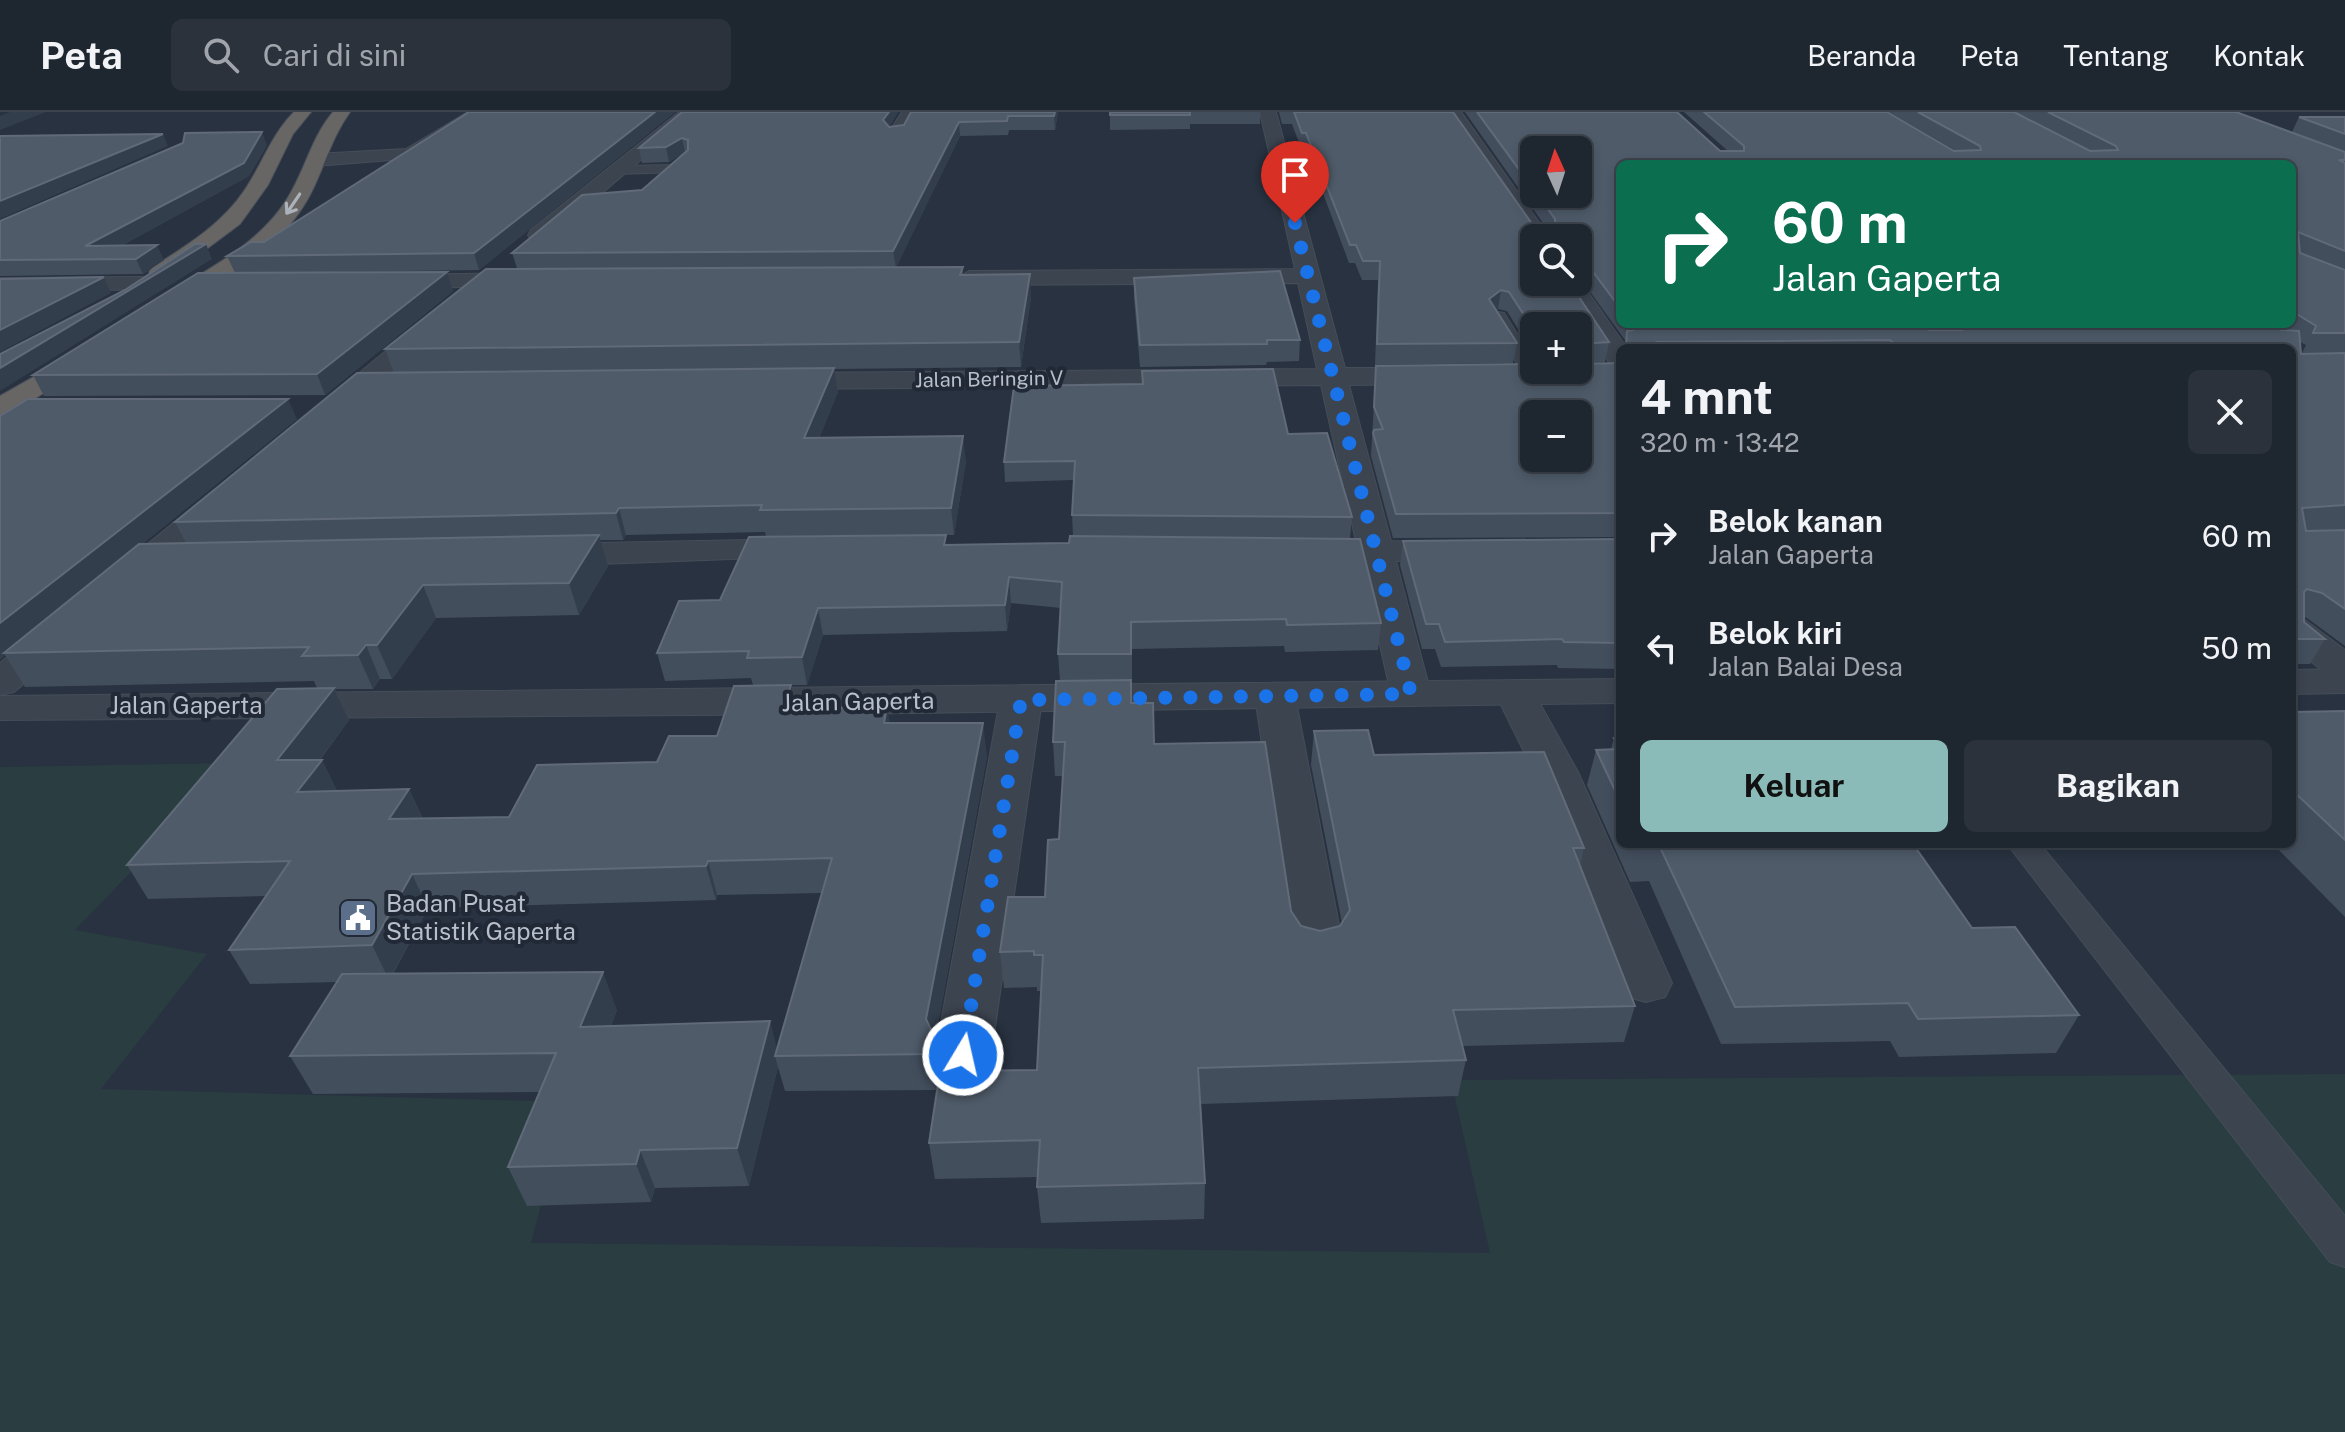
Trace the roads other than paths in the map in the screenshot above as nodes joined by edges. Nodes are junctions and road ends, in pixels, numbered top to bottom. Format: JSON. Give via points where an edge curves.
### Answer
{"nodes":[{"id":1,"x":303,"y":112,"type":"edge"},
{"id":2,"x":342,"y":112,"type":"edge"},
{"id":3,"x":480,"y":112,"type":"edge"},
{"id":4,"x":689,"y":112,"type":"edge"},
{"id":5,"x":910,"y":112,"type":"edge"},
{"id":6,"x":1268,"y":112,"type":"edge"},
{"id":7,"x":1453,"y":112,"type":"edge"},
{"id":8,"x":897,"y":134,"type":"edge"},
{"id":9,"x":315,"y":160,"type":"junction"},
{"id":10,"x":616,"y":170,"type":"junction"},
{"id":11,"x":663,"y":180,"type":"edge"},
{"id":12,"x":573,"y":205,"type":"junction"},
{"id":13,"x":606,"y":205,"type":"edge"},
{"id":14,"x":1529,"y":224,"type":"edge"},
{"id":15,"x":1308,"y":276,"type":"junction"},
{"id":16,"x":944,"y":278,"type":"edge"},
{"id":17,"x":549,"y":280,"type":"edge"},
{"id":18,"x":486,"y":281,"type":"junction"},
{"id":19,"x":203,"y":282,"type":"junction"},
{"id":20,"x":360,"y":282,"type":"edge"},
{"id":21,"x":251,"y":283,"type":"edge"},
{"id":22,"x":143,"y":284,"type":"junction"},
{"id":23,"x":0,"y":285,"type":"edge"},
{"id":24,"x":1578,"y":296,"type":"edge"},
{"id":25,"x":104,"y":306,"type":"edge"},
{"id":26,"x":149,"y":315,"type":"edge"},
{"id":27,"x":1498,"y":317,"type":"edge"},
{"id":28,"x":109,"y":340,"type":"edge"},
{"id":29,"x":1616,"y":352,"type":"edge"},
{"id":30,"x":1520,"y":353,"type":"edge"},
{"id":31,"x":1592,"y":373,"type":"edge"},
{"id":32,"x":1616,"y":373,"type":"edge"},
{"id":33,"x":1502,"y":375,"type":"edge"},
{"id":34,"x":1520,"y":375,"type":"edge"},
{"id":35,"x":1456,"y":376,"type":"edge"},
{"id":36,"x":1332,"y":377,"type":"junction"},
{"id":37,"x":758,"y":382,"type":"edge"},
{"id":38,"x":359,"y":386,"type":"junction"},
{"id":39,"x":407,"y":386,"type":"edge"},
{"id":40,"x":50,"y":407,"type":"edge"},
{"id":41,"x":2,"y":408,"type":"edge"},
{"id":42,"x":307,"y":416,"type":"edge"},
{"id":43,"x":252,"y":475,"type":"edge"},
{"id":44,"x":839,"y":548,"type":"edge"},
{"id":45,"x":1263,"y":551,"type":"edge"},
{"id":46,"x":1497,"y":551,"type":"edge"},
{"id":47,"x":1374,"y":552,"type":"junction"},
{"id":48,"x":517,"y":556,"type":"edge"},
{"id":49,"x":204,"y":562,"type":"edge"},
{"id":50,"x":146,"y":563,"type":"junction"},
{"id":51,"x":2296,"y":631,"type":"edge"},
{"id":52,"x":2345,"y":669,"type":"edge"},
{"id":53,"x":2345,"y":681,"type":"edge"},
{"id":54,"x":2296,"y":682,"type":"edge"},
{"id":55,"x":0,"y":683,"type":"edge"},
{"id":56,"x":1616,"y":691,"type":"edge"},
{"id":57,"x":1515,"y":693,"type":"junction"},
{"id":58,"x":1411,"y":694,"type":"junction"},
{"id":59,"x":1275,"y":696,"type":"junction"},
{"id":60,"x":1021,"y":700,"type":"junction"},
{"id":61,"x":0,"y":708,"type":"edge"},
{"id":62,"x":2026,"y":848,"type":"edge"},
{"id":63,"x":1317,"y":946,"type":"edge"},
{"id":64,"x":1646,"y":983,"type":"dead end"},
{"id":65,"x":963,"y":1055,"type":"dead end"},
{"id":66,"x":2345,"y":1248,"type":"edge"}],
"edges":[{"from":1,"to":22,"type":"highway","via":[[282,132],[252,195],[231,220]]},
{"from":2,"to":9,"type":"highway","via":[[325,129]]},
{"from":3,"to":9,"type":"street","via":[[410,154]]},
{"from":4,"to":10,"type":"street"},
{"from":5,"to":8,"type":"street"},
{"from":6,"to":15,"type":"street"},
{"from":7,"to":14,"type":"street"},
{"from":9,"to":19,"type":"highway","one_way":true,"via":[[298,200],[267,239]]},
{"from":10,"to":11,"type":"lane","via":[[679,164]]},
{"from":10,"to":12,"type":"street"},
{"from":12,"to":13,"type":"lane"},
{"from":12,"to":18,"type":"street"},
{"from":15,"to":16,"type":"street"},
{"from":15,"to":36,"type":"street"},
{"from":17,"to":18,"type":"street"},
{"from":18,"to":20,"type":"street"},
{"from":18,"to":38,"type":"street"},
{"from":19,"to":21,"type":"street"},
{"from":19,"to":26,"type":"highway"},
{"from":22,"to":23,"type":"street"},
{"from":22,"to":25,"type":"highway"},
{"from":24,"to":29,"type":"street"},
{"from":27,"to":30,"type":"lane"},
{"from":28,"to":41,"type":"highway"},
{"from":31,"to":32,"type":"street"},
{"from":33,"to":34,"type":"street"},
{"from":35,"to":36,"type":"street","name":"Jalan Beringin V"},
{"from":36,"to":37,"type":"street","name":"Jalan Beringin V"},
{"from":36,"to":47,"type":"street"},
{"from":38,"to":39,"type":"street"},
{"from":38,"to":42,"type":"street","via":[[335,407]]},
{"from":40,"to":41,"type":"street"},
{"from":43,"to":50,"type":"street"},
{"from":44,"to":48,"type":"street"},
{"from":45,"to":47,"type":"street"},
{"from":46,"to":47,"type":"street"},
{"from":47,"to":58,"type":"street"},
{"from":49,"to":50,"type":"street"},
{"from":50,"to":55,"type":"street"},
{"from":51,"to":52,"type":"street"},
{"from":53,"to":54,"type":"street"},
{"from":56,"to":57,"type":"street","name":"Jalan Gaperta"},
{"from":57,"to":58,"type":"street","name":"Jalan Gaperta"},
{"from":57,"to":64,"type":"street","via":[[1556,772]]},
{"from":58,"to":59,"type":"street","name":"Jalan Gaperta"},
{"from":59,"to":60,"type":"street","name":"Jalan Gaperta"},
{"from":59,"to":63,"type":"street"},
{"from":60,"to":61,"type":"street","name":"Jalan Gaperta"},
{"from":60,"to":65,"type":"street"},
{"from":62,"to":66,"type":"lane"}]}
